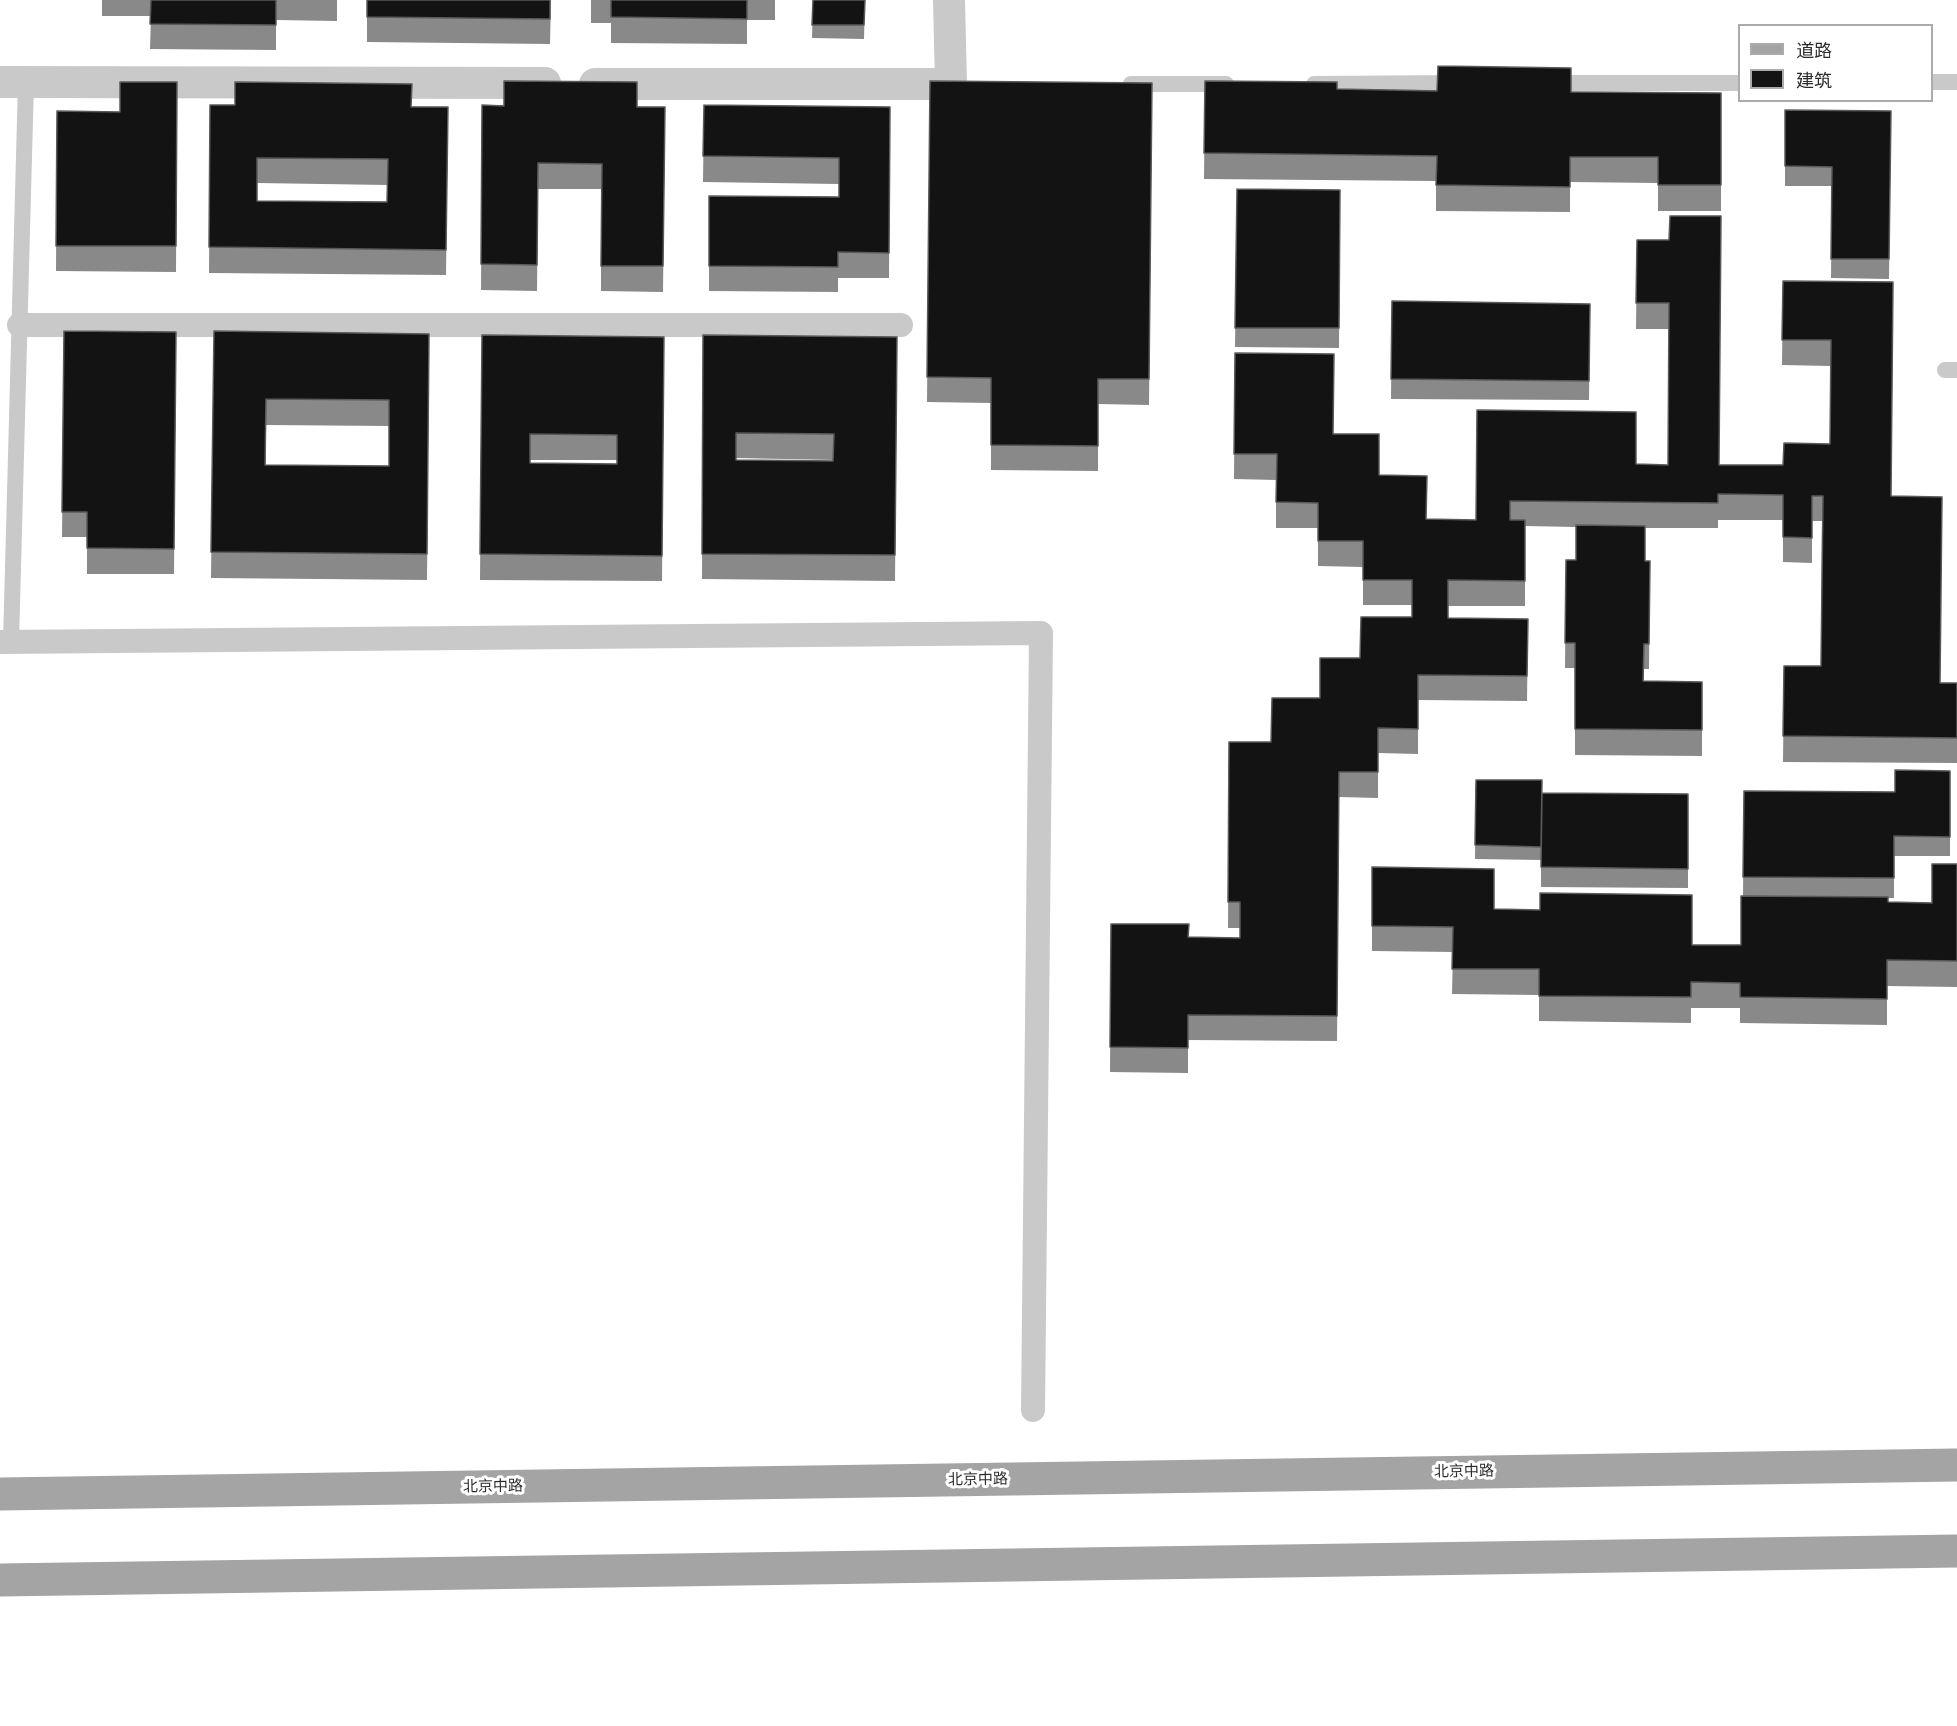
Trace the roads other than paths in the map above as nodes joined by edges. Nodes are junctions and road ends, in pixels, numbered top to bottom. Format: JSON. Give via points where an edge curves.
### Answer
{"nodes":[{"id":1,"x":949,"y":0,"type":"edge"},
{"id":2,"x":13,"y":82,"type":"edge"},
{"id":3,"x":1933,"y":82,"type":"edge"},
{"id":4,"x":1957,"y":82,"type":"edge"},
{"id":5,"x":1477,"y":83,"type":"edge"},
{"id":6,"x":1536,"y":83,"type":"edge"},
{"id":7,"x":1738,"y":83,"type":"edge"},
{"id":8,"x":1118,"y":84,"type":"edge"},
{"id":9,"x":1238,"y":84,"type":"edge"},
{"id":10,"x":1297,"y":84,"type":"edge"},
{"id":11,"x":20,"y":325,"type":"junction"},
{"id":12,"x":901,"y":325,"type":"dead end"},
{"id":13,"x":6,"y":642,"type":"edge"},
{"id":14,"x":1033,"y":1410,"type":"dead end"},
{"id":15,"x":1957,"y":1465,"type":"edge"},
{"id":16,"x":0,"y":1494,"type":"edge"},
{"id":17,"x":1957,"y":1551,"type":"edge"},
{"id":18,"x":0,"y":1580,"type":"edge"}],
"edges":[{"from":1,"to":2,"type":"street","via":[[957,84]]},
{"from":2,"to":11,"type":"lane"},
{"from":3,"to":4,"type":"lane"},
{"from":5,"to":10,"type":"lane"},
{"from":6,"to":7,"type":"lane"},
{"from":8,"to":9,"type":"lane"},
{"from":11,"to":12,"type":"street"},
{"from":11,"to":13,"type":"lane"},
{"from":13,"to":14,"type":"street","via":[[1041,633]]},
{"from":15,"to":16,"type":"main road","name":"北京中路"},
{"from":17,"to":18,"type":"main road"}]}
